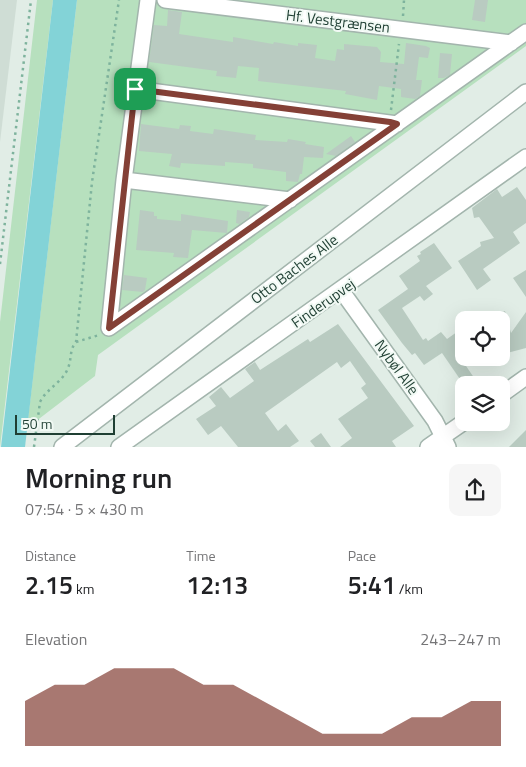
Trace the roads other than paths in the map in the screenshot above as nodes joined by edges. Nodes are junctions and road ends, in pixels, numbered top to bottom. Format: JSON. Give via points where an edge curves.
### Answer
{"nodes":[{"id":1,"x":148,"y":0,"type":"edge"},
{"id":2,"x":165,"y":0,"type":"edge"},
{"id":3,"x":526,"y":32,"type":"edge"},
{"id":4,"x":511,"y":43,"type":"junction"},
{"id":5,"x":135,"y":89,"type":"junction"},
{"id":6,"x":526,"y":92,"type":"edge"},
{"id":7,"x":393,"y":123,"type":"junction"},
{"id":8,"x":526,"y":157,"type":"edge"},
{"id":9,"x":124,"y":180,"type":"junction"},
{"id":10,"x":290,"y":200,"type":"junction"},
{"id":11,"x":341,"y":290,"type":"junction"},
{"id":12,"x":526,"y":378,"type":"edge"},
{"id":13,"x":510,"y":389,"type":"edge"},
{"id":14,"x":456,"y":431,"type":"edge"},
{"id":15,"x":446,"y":442,"type":"edge"},
{"id":16,"x":62,"y":447,"type":"edge"},
{"id":17,"x":119,"y":447,"type":"edge"},
{"id":18,"x":428,"y":447,"type":"edge"}],
"edges":[{"from":1,"to":5,"type":"street"},
{"from":2,"to":4,"type":"street","name":"Hf. Vestgrænsen"},
{"from":3,"to":4,"type":"street"},
{"from":4,"to":7,"type":"street"},
{"from":5,"to":7,"type":"street"},
{"from":5,"to":9,"type":"street"},
{"from":6,"to":16,"type":"street","name":"Otto Baches Alle"},
{"from":7,"to":10,"type":"street"},
{"from":8,"to":11,"type":"street","name":"Finderupvej"},
{"from":9,"to":10,"type":"street"},
{"from":9,"to":10,"type":"street","via":[[109,328]]},
{"from":11,"to":15,"type":"street","name":"Nybøl Alle","via":[[435,421]]},
{"from":11,"to":17,"type":"street","name":"Finderupvej"},
{"from":12,"to":13,"type":"street"},
{"from":14,"to":15,"type":"street"},
{"from":15,"to":18,"type":"street"}]}
